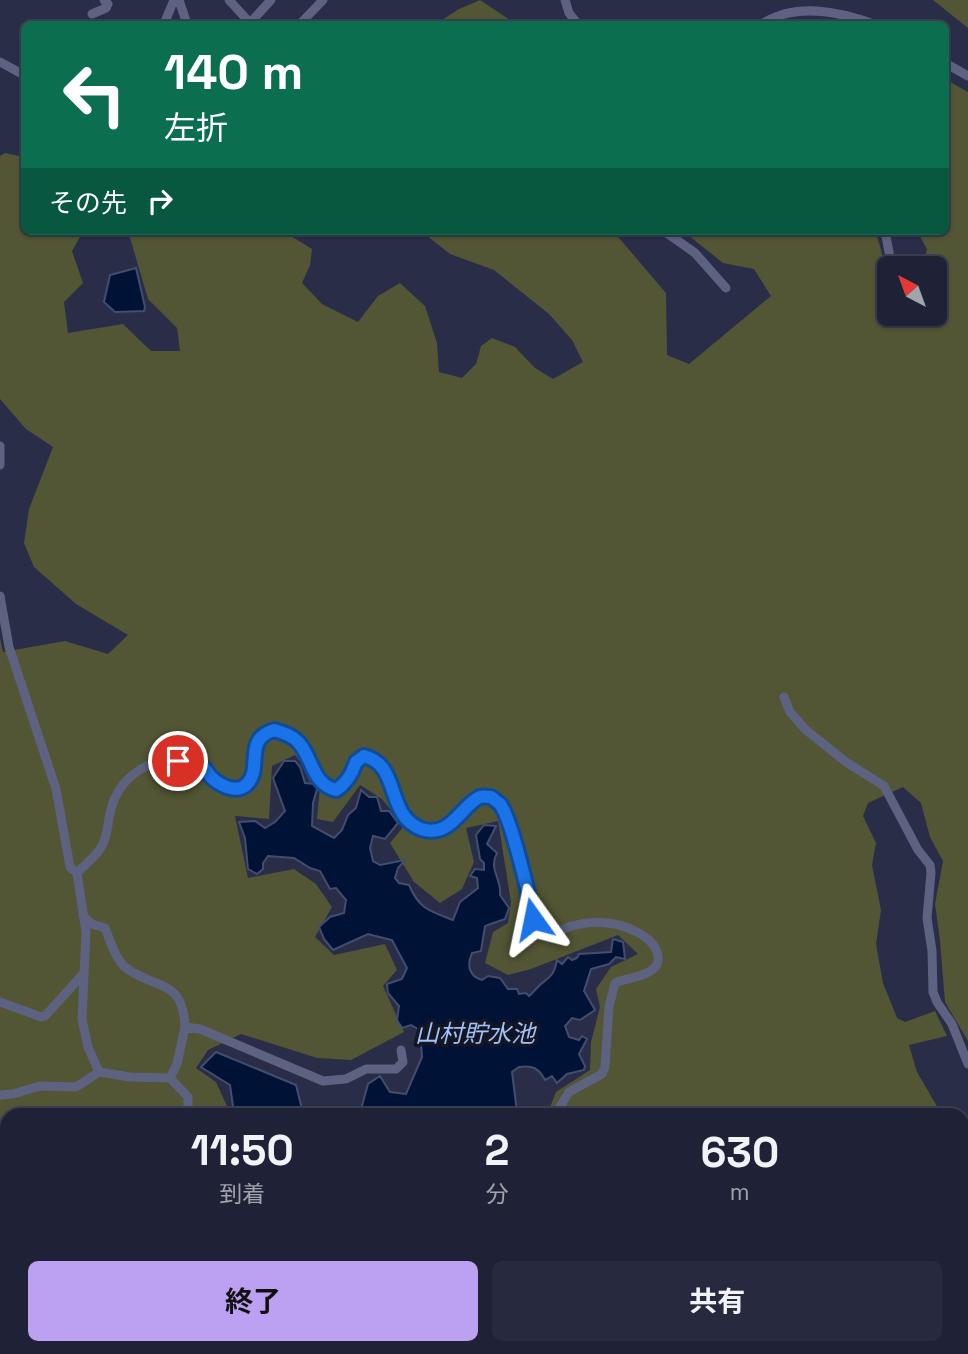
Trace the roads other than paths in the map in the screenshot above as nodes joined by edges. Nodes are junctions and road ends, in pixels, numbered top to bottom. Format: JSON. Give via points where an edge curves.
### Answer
{"nodes":[{"id":1,"x":104,"y":0,"type":"edge"},
{"id":2,"x":176,"y":0,"type":"edge"},
{"id":3,"x":229,"y":0,"type":"edge"},
{"id":4,"x":271,"y":0,"type":"edge"},
{"id":5,"x":323,"y":0,"type":"edge"},
{"id":6,"x":565,"y":0,"type":"edge"},
{"id":7,"x":92,"y":14,"type":"dead end"},
{"id":8,"x":166,"y":21,"type":"edge"},
{"id":9,"x":186,"y":21,"type":"edge"},
{"id":10,"x":247,"y":21,"type":"edge"},
{"id":11,"x":253,"y":21,"type":"edge"},
{"id":12,"x":303,"y":21,"type":"edge"},
{"id":13,"x":576,"y":21,"type":"edge"},
{"id":14,"x":767,"y":21,"type":"edge"},
{"id":15,"x":862,"y":21,"type":"edge"},
{"id":16,"x":0,"y":62,"type":"edge"},
{"id":17,"x":949,"y":65,"type":"edge"},
{"id":18,"x":21,"y":73,"type":"edge"},
{"id":19,"x":968,"y":76,"type":"edge"},
{"id":20,"x":670,"y":235,"type":"edge"},
{"id":21,"x":886,"y":235,"type":"edge"},
{"id":22,"x":890,"y":256,"type":"edge"},
{"id":23,"x":726,"y":288,"type":"dead end"},
{"id":24,"x":0,"y":446,"type":"edge"},
{"id":25,"x":0,"y":465,"type":"edge"},
{"id":26,"x":0,"y":596,"type":"edge"},
{"id":27,"x":784,"y":697,"type":"dead end"},
{"id":28,"x":77,"y":873,"type":"junction"},
{"id":29,"x":83,"y":916,"type":"junction"},
{"id":30,"x":82,"y":974,"type":"junction"},
{"id":31,"x":0,"y":1002,"type":"edge"},
{"id":32,"x":186,"y":1027,"type":"junction"},
{"id":33,"x":401,"y":1049,"type":"dead end"},
{"id":34,"x":968,"y":1064,"type":"edge"},
{"id":35,"x":99,"y":1072,"type":"junction"},
{"id":36,"x":170,"y":1078,"type":"junction"},
{"id":37,"x":0,"y":1095,"type":"edge"},
{"id":38,"x":188,"y":1108,"type":"edge"},
{"id":39,"x":559,"y":1108,"type":"edge"}],
"edges":[{"from":1,"to":7,"type":"street","via":[[106,8]]},
{"from":2,"to":8,"type":"street"},
{"from":2,"to":9,"type":"street"},
{"from":3,"to":10,"type":"street"},
{"from":4,"to":11,"type":"street"},
{"from":5,"to":12,"type":"street"},
{"from":6,"to":13,"type":"street"},
{"from":14,"to":15,"type":"street","via":[[781,13],[819,10]]},
{"from":16,"to":18,"type":"street"},
{"from":17,"to":19,"type":"street"},
{"from":20,"to":23,"type":"street","via":[[695,253]]},
{"from":21,"to":22,"type":"street"},
{"from":24,"to":25,"type":"street"},
{"from":26,"to":28,"type":"street","via":[[9,647],[56,789],[70,867]]},
{"from":27,"to":34,"type":"street","via":[[806,730],[884,786],[930,865],[927,918],[933,992]]},
{"from":28,"to":29,"type":"street"},
{"from":28,"to":39,"type":"street","via":[[104,842],[120,786],[131,775],[165,761],[190,762],[228,788],[244,787],[250,780],[259,739],[274,730],[297,741],[315,774],[332,789],[343,785],[364,756],[375,759],[385,768],[400,811],[423,830],[446,827],[480,797],[491,797],[501,806],[540,930],[551,935],[573,925],[623,925],[647,937],[658,955],[653,969],[615,984],[605,1068],[569,1092]]},
{"from":29,"to":30,"type":"street"},
{"from":29,"to":32,"type":"street","via":[[105,928],[124,967],[172,990],[181,1002]]},
{"from":30,"to":31,"type":"street","via":[[41,1017]]},
{"from":30,"to":35,"type":"street","via":[[82,1019]]},
{"from":32,"to":33,"type":"street","via":[[330,1081],[366,1069],[396,1069],[404,1059]]},
{"from":32,"to":36,"type":"street"},
{"from":35,"to":36,"type":"street"},
{"from":35,"to":37,"type":"street","via":[[76,1087],[40,1086]]},
{"from":36,"to":38,"type":"street","via":[[188,1097]]}]}
